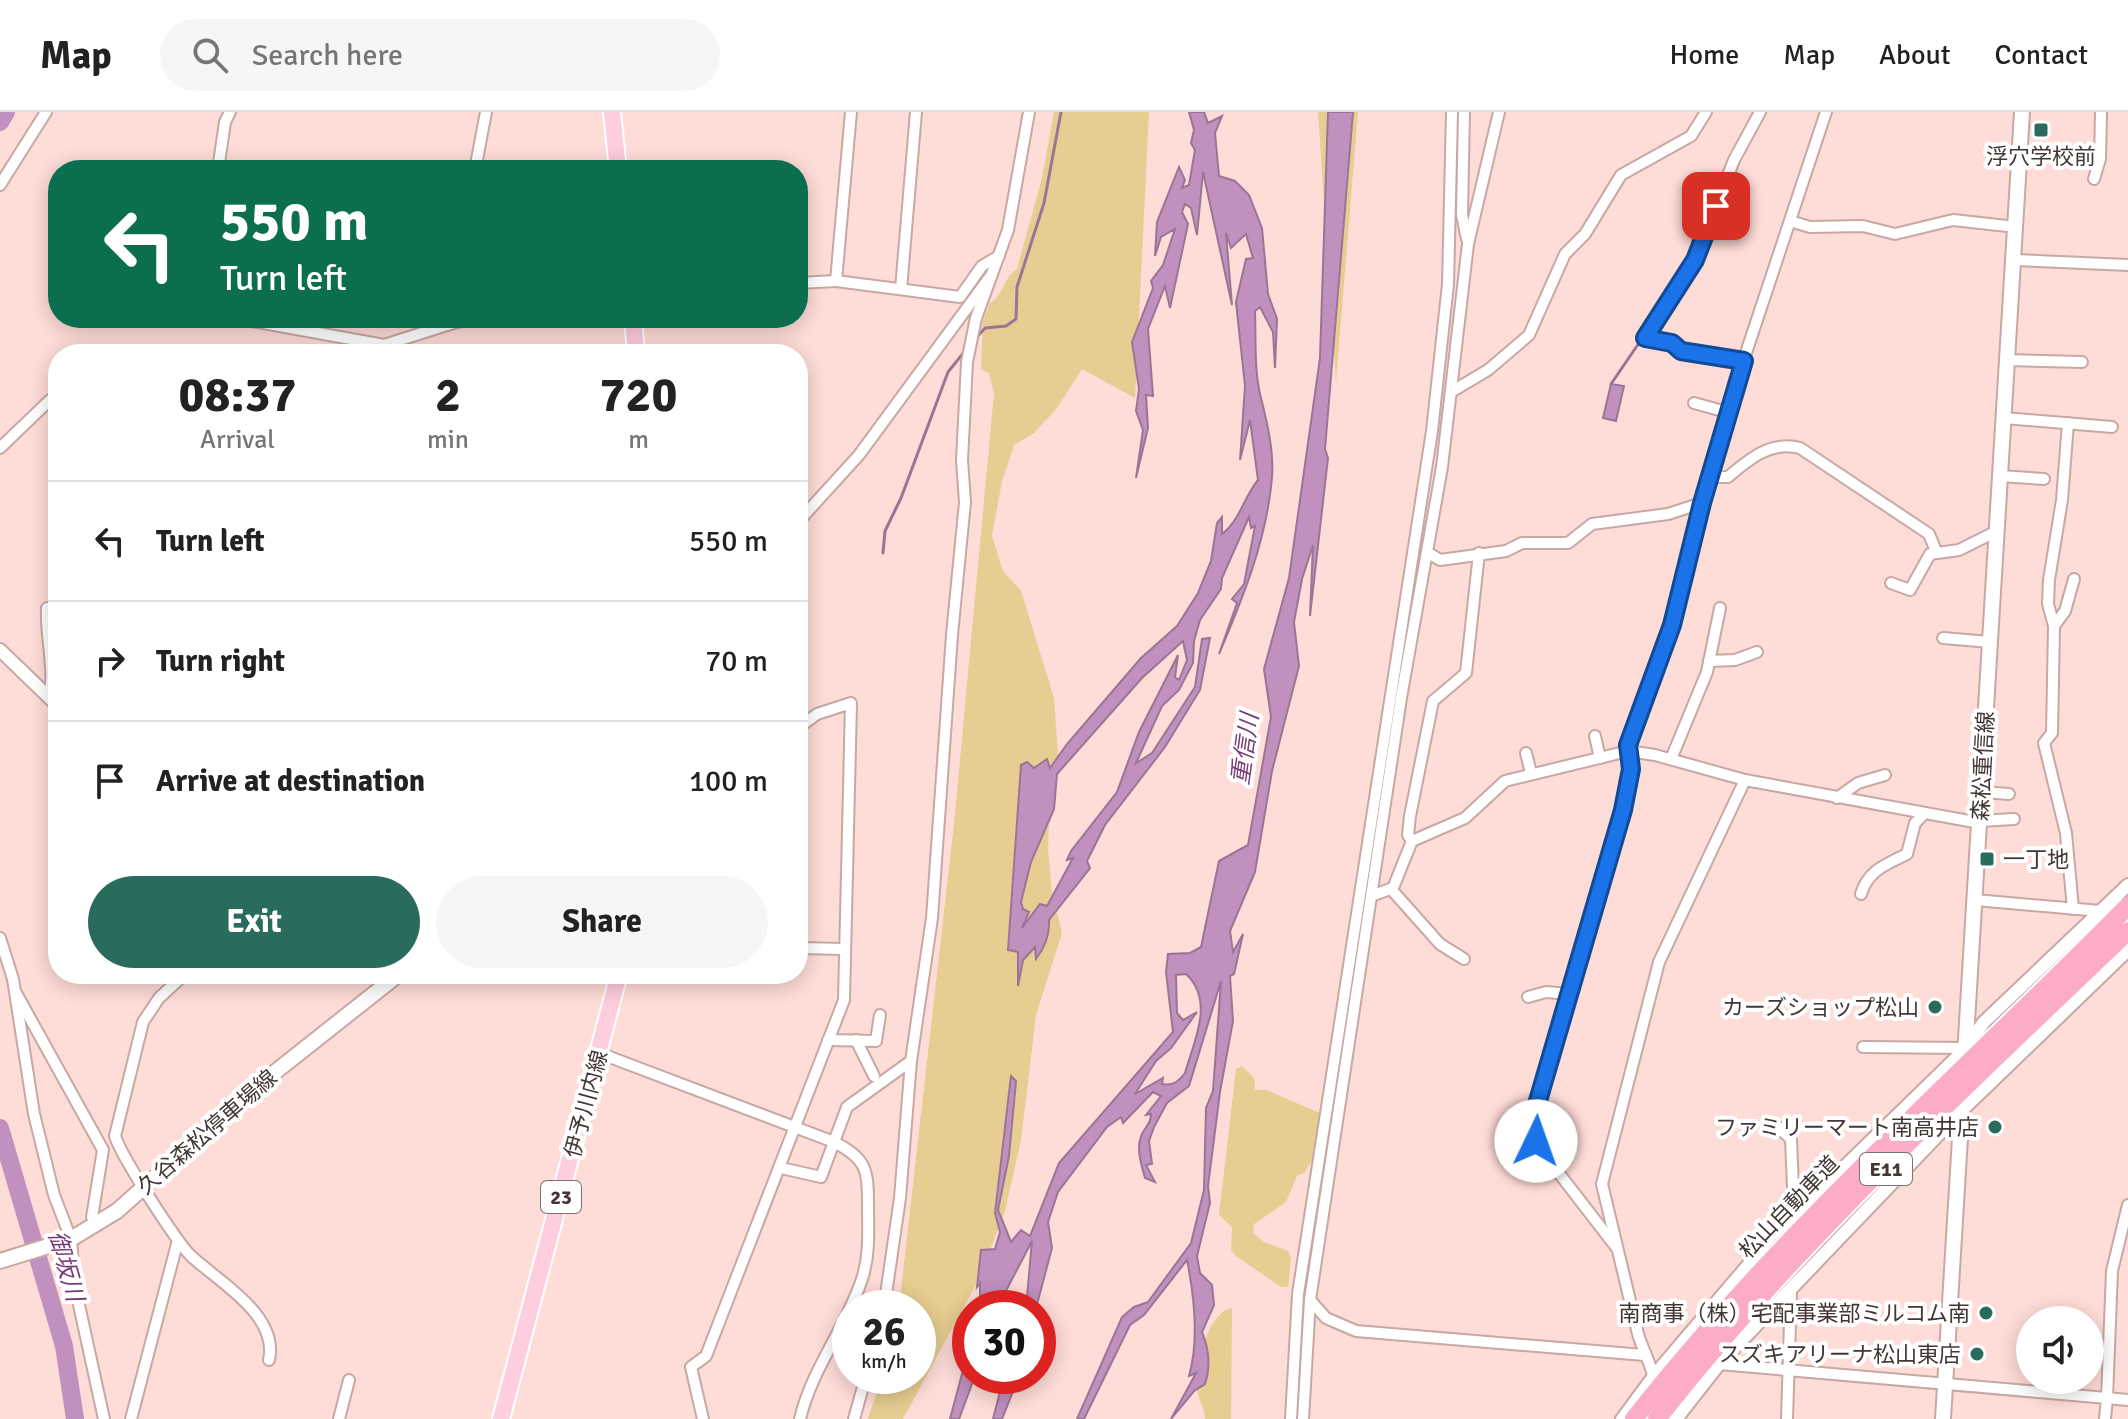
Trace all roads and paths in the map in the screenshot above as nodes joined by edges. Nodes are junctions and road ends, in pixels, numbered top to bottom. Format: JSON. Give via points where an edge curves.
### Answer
{"nodes":[{"id":1,"x":46,"y":112,"type":"edge"},
{"id":2,"x":230,"y":112,"type":"edge"},
{"id":3,"x":486,"y":112,"type":"edge"},
{"id":4,"x":612,"y":112,"type":"edge"},
{"id":5,"x":851,"y":112,"type":"edge"},
{"id":6,"x":916,"y":112,"type":"edge"},
{"id":7,"x":1029,"y":112,"type":"edge"},
{"id":8,"x":1452,"y":112,"type":"edge"},
{"id":9,"x":1464,"y":112,"type":"edge"},
{"id":10,"x":1499,"y":112,"type":"edge"},
{"id":11,"x":1706,"y":112,"type":"edge"},
{"id":12,"x":1760,"y":112,"type":"edge"},
{"id":13,"x":1826,"y":112,"type":"edge"},
{"id":14,"x":2022,"y":112,"type":"edge"},
{"id":15,"x":2101,"y":112,"type":"edge"},
{"id":16,"x":219,"y":160,"type":"edge"},
{"id":17,"x":477,"y":160,"type":"edge"},
{"id":18,"x":617,"y":160,"type":"edge"},
{"id":19,"x":2094,"y":179,"type":"dead end"},
{"id":20,"x":0,"y":185,"type":"edge"},
{"id":21,"x":1790,"y":221,"type":"junction"},
{"id":22,"x":2016,"y":227,"type":"junction"},
{"id":23,"x":1468,"y":244,"type":"junction"},
{"id":24,"x":999,"y":256,"type":"junction"},
{"id":25,"x":2015,"y":260,"type":"junction"},
{"id":26,"x":2128,"y":265,"type":"edge"},
{"id":27,"x":992,"y":274,"type":"junction"},
{"id":28,"x":836,"y":281,"type":"junction"},
{"id":29,"x":808,"y":282,"type":"edge"},
{"id":30,"x":1448,"y":284,"type":"junction"},
{"id":31,"x":901,"y":289,"type":"junction"},
{"id":32,"x":290,"y":328,"type":"edge"},
{"id":33,"x":431,"y":328,"type":"edge"},
{"id":34,"x":378,"y":344,"type":"edge"},
{"id":35,"x":387,"y":344,"type":"edge"},
{"id":36,"x":2007,"y":360,"type":"junction"},
{"id":37,"x":1744,"y":361,"type":"junction"},
{"id":38,"x":2082,"y":362,"type":"dead end"},
{"id":39,"x":1451,"y":392,"type":"junction"},
{"id":40,"x":48,"y":402,"type":"edge"},
{"id":41,"x":1694,"y":403,"type":"dead end"},
{"id":42,"x":1730,"y":413,"type":"junction"},
{"id":43,"x":2004,"y":418,"type":"junction"},
{"id":44,"x":2068,"y":423,"type":"junction"},
{"id":45,"x":2112,"y":427,"type":"dead end"},
{"id":46,"x":0,"y":448,"type":"edge"},
{"id":47,"x":2000,"y":476,"type":"junction"},
{"id":48,"x":1710,"y":477,"type":"junction"},
{"id":49,"x":2044,"y":479,"type":"dead end"},
{"id":50,"x":2062,"y":500,"type":"junction"},
{"id":51,"x":2074,"y":502,"type":"dead end"},
{"id":52,"x":1702,"y":503,"type":"junction"},
{"id":53,"x":808,"y":511,"type":"edge"},
{"id":54,"x":1997,"y":531,"type":"junction"},
{"id":55,"x":1936,"y":551,"type":"junction"},
{"id":56,"x":1427,"y":552,"type":"junction"},
{"id":57,"x":1479,"y":553,"type":"junction"},
{"id":58,"x":2074,"y":579,"type":"dead end"},
{"id":59,"x":1891,"y":583,"type":"dead end"},
{"id":60,"x":47,"y":608,"type":"dead end"},
{"id":61,"x":1720,"y":608,"type":"dead end"},
{"id":62,"x":2054,"y":626,"type":"junction"},
{"id":63,"x":1943,"y":638,"type":"dead end"},
{"id":64,"x":1990,"y":642,"type":"junction"},
{"id":65,"x":0,"y":650,"type":"edge"},
{"id":66,"x":48,"y":651,"type":"edge"},
{"id":67,"x":1757,"y":652,"type":"dead end"},
{"id":68,"x":1709,"y":661,"type":"junction"},
{"id":69,"x":48,"y":696,"type":"edge"},
{"id":70,"x":808,"y":721,"type":"edge"},
{"id":71,"x":1595,"y":736,"type":"dead end"},
{"id":72,"x":1628,"y":751,"type":"junction"},
{"id":73,"x":1526,"y":753,"type":"dead end"},
{"id":74,"x":1600,"y":758,"type":"junction"},
{"id":75,"x":1671,"y":759,"type":"junction"},
{"id":76,"x":1531,"y":773,"type":"junction"},
{"id":77,"x":1885,"y":775,"type":"dead end"},
{"id":78,"x":1745,"y":780,"type":"junction"},
{"id":79,"x":1982,"y":792,"type":"junction"},
{"id":80,"x":2009,"y":794,"type":"dead end"},
{"id":81,"x":1837,"y":798,"type":"junction"},
{"id":82,"x":1925,"y":813,"type":"junction"},
{"id":83,"x":2014,"y":819,"type":"dead end"},
{"id":84,"x":1980,"y":822,"type":"junction"},
{"id":85,"x":1412,"y":841,"type":"junction"},
{"id":86,"x":2128,"y":885,"type":"edge"},
{"id":87,"x":1391,"y":889,"type":"junction"},
{"id":88,"x":1861,"y":894,"type":"dead end"},
{"id":89,"x":1371,"y":896,"type":"junction"},
{"id":90,"x":1975,"y":900,"type":"junction"},
{"id":91,"x":2128,"y":906,"type":"edge"},
{"id":92,"x":2073,"y":909,"type":"junction"},
{"id":93,"x":2100,"y":911,"type":"junction"},
{"id":94,"x":2128,"y":931,"type":"edge"},
{"id":95,"x":0,"y":938,"type":"edge"},
{"id":96,"x":808,"y":948,"type":"edge"},
{"id":97,"x":844,"y":949,"type":"junction"},
{"id":98,"x":2128,"y":950,"type":"edge"},
{"id":99,"x":1464,"y":959,"type":"dead end"},
{"id":100,"x":175,"y":984,"type":"edge"},
{"id":101,"x":386,"y":984,"type":"edge"},
{"id":102,"x":616,"y":984,"type":"edge"},
{"id":103,"x":15,"y":991,"type":"junction"},
{"id":104,"x":1569,"y":994,"type":"junction"},
{"id":105,"x":1528,"y":997,"type":"dead end"},
{"id":106,"x":880,"y":1015,"type":"dead end"},
{"id":107,"x":828,"y":1040,"type":"junction"},
{"id":108,"x":856,"y":1040,"type":"junction"},
{"id":109,"x":1863,"y":1047,"type":"dead end"},
{"id":110,"x":1965,"y":1048,"type":"junction"},
{"id":111,"x":599,"y":1053,"type":"junction"},
{"id":112,"x":911,"y":1061,"type":"junction"},
{"id":113,"x":874,"y":1076,"type":"dead end"},
{"id":114,"x":1959,"y":1113,"type":"junction"},
{"id":115,"x":1776,"y":1125,"type":"dead end"},
{"id":116,"x":795,"y":1126,"type":"junction"},
{"id":117,"x":834,"y":1142,"type":"junction"},
{"id":118,"x":781,"y":1168,"type":"junction"},
{"id":119,"x":145,"y":1186,"type":"junction"},
{"id":120,"x":1805,"y":1203,"type":"junction"},
{"id":121,"x":2128,"y":1205,"type":"edge"},
{"id":122,"x":96,"y":1226,"type":"junction"},
{"id":123,"x":2124,"y":1231,"type":"edge"},
{"id":124,"x":178,"y":1240,"type":"junction"},
{"id":125,"x":68,"y":1241,"type":"junction"},
{"id":126,"x":1616,"y":1247,"type":"junction"},
{"id":127,"x":1,"y":1260,"type":"edge"},
{"id":128,"x":1791,"y":1289,"type":"junction"},
{"id":129,"x":887,"y":1290,"type":"edge"},
{"id":130,"x":1310,"y":1300,"type":"junction"},
{"id":131,"x":1644,"y":1355,"type":"junction"},
{"id":132,"x":269,"y":1360,"type":"dead end"},
{"id":133,"x":1719,"y":1364,"type":"junction"},
{"id":134,"x":1789,"y":1370,"type":"junction"},
{"id":135,"x":1655,"y":1373,"type":"junction"},
{"id":136,"x":349,"y":1380,"type":"dead end"},
{"id":137,"x":1945,"y":1385,"type":"junction"},
{"id":138,"x":861,"y":1394,"type":"edge"},
{"id":139,"x":2107,"y":1398,"type":"junction"},
{"id":140,"x":2128,"y":1400,"type":"edge"},
{"id":141,"x":104,"y":1419,"type":"edge"},
{"id":142,"x":131,"y":1419,"type":"edge"},
{"id":143,"x":339,"y":1419,"type":"edge"},
{"id":144,"x":501,"y":1419,"type":"edge"},
{"id":145,"x":703,"y":1419,"type":"edge"},
{"id":146,"x":800,"y":1419,"type":"edge"},
{"id":147,"x":854,"y":1419,"type":"edge"},
{"id":148,"x":1291,"y":1419,"type":"edge"},
{"id":149,"x":1303,"y":1419,"type":"edge"},
{"id":150,"x":1621,"y":1419,"type":"edge"},
{"id":151,"x":1634,"y":1419,"type":"edge"},
{"id":152,"x":1656,"y":1419,"type":"edge"},
{"id":153,"x":1676,"y":1419,"type":"edge"},
{"id":154,"x":1787,"y":1419,"type":"edge"},
{"id":155,"x":1943,"y":1419,"type":"edge"},
{"id":156,"x":2105,"y":1419,"type":"edge"}],
"edges":[{"from":1,"to":20,"type":"street"},
{"from":2,"to":16,"type":"street"},
{"from":3,"to":17,"type":"street"},
{"from":4,"to":18,"type":"main road"},
{"from":5,"to":28,"type":"street"},
{"from":6,"to":31,"type":"street"},
{"from":7,"to":24,"type":"street"},
{"from":8,"to":30,"type":"street"},
{"from":9,"to":23,"type":"street","via":[[1462,215]]},
{"from":10,"to":23,"type":"street"},
{"from":11,"to":39,"type":"street","via":[[1691,136],[1621,175],[1585,234],[1565,254],[1529,335],[1488,370]]},
{"from":12,"to":37,"type":"street","via":[[1734,160],[1695,260],[1645,338],[1672,343],[1681,351]]},
{"from":13,"to":21,"type":"street"},
{"from":14,"to":22,"type":"main road","name":"森松重信線"},
{"from":15,"to":19,"type":"street"},
{"from":21,"to":22,"type":"street","via":[[1810,227],[1863,226],[1895,234],[1953,220]]},
{"from":21,"to":37,"type":"street"},
{"from":22,"to":25,"type":"main road","name":"森松重信線"},
{"from":23,"to":30,"type":"street"},
{"from":23,"to":39,"type":"street"},
{"from":24,"to":27,"type":"street"},
{"from":24,"to":31,"type":"street","via":[[982,266],[960,297]]},
{"from":25,"to":26,"type":"street"},
{"from":25,"to":36,"type":"main road","name":"森松重信線"},
{"from":27,"to":53,"type":"street","via":[[859,455]]},
{"from":27,"to":112,"type":"street","via":[[967,362],[965,502],[932,918]]},
{"from":28,"to":29,"type":"street"},
{"from":28,"to":31,"type":"street"},
{"from":30,"to":148,"type":"street","via":[[1432,431],[1298,1294]]},
{"from":32,"to":34,"type":"street"},
{"from":33,"to":35,"type":"street"},
{"from":36,"to":38,"type":"street"},
{"from":36,"to":43,"type":"main road","name":"森松重信線"},
{"from":37,"to":42,"type":"street"},
{"from":39,"to":56,"type":"street"},
{"from":40,"to":46,"type":"street"},
{"from":41,"to":42,"type":"street"},
{"from":42,"to":48,"type":"street"},
{"from":43,"to":44,"type":"street"},
{"from":43,"to":47,"type":"main road","name":"森松重信線"},
{"from":44,"to":45,"type":"street"},
{"from":44,"to":50,"type":"street"},
{"from":47,"to":49,"type":"street"},
{"from":47,"to":54,"type":"main road","name":"森松重信線"},
{"from":48,"to":52,"type":"street"},
{"from":48,"to":55,"type":"street","via":[[1728,477],[1755,453],[1800,448],[1929,534]]},
{"from":50,"to":51,"type":"street"},
{"from":50,"to":62,"type":"street","via":[[2050,553],[2048,604]]},
{"from":52,"to":57,"type":"street","via":[[1668,514],[1592,524],[1568,543],[1522,543],[1506,551]]},
{"from":52,"to":72,"type":"street","via":[[1672,625]]},
{"from":54,"to":55,"type":"street","via":[[1959,550]]},
{"from":54,"to":64,"type":"main road","name":"森松重信線"},
{"from":55,"to":59,"type":"street","via":[[1910,590]]},
{"from":56,"to":57,"type":"street","via":[[1440,560]]},
{"from":56,"to":89,"type":"street"},
{"from":57,"to":85,"type":"street","via":[[1466,673],[1433,701],[1410,816]]},
{"from":58,"to":62,"type":"street","via":[[2065,611]]},
{"from":60,"to":66,"type":"street"},
{"from":61,"to":68,"type":"street"},
{"from":62,"to":92,"type":"street","via":[[2052,733],[2044,749],[2066,833]]},
{"from":63,"to":64,"type":"street"},
{"from":64,"to":79,"type":"main road","name":"森松重信線"},
{"from":65,"to":69,"type":"street"},
{"from":67,"to":68,"type":"street"},
{"from":68,"to":75,"type":"street"},
{"from":70,"to":97,"type":"street","via":[[851,703]]},
{"from":71,"to":74,"type":"street"},
{"from":72,"to":74,"type":"street"},
{"from":72,"to":75,"type":"street"},
{"from":72,"to":104,"type":"street","via":[[1631,769],[1623,810]]},
{"from":73,"to":76,"type":"street"},
{"from":74,"to":76,"type":"street"},
{"from":75,"to":78,"type":"street"},
{"from":76,"to":85,"type":"street","via":[[1505,781],[1465,818]]},
{"from":77,"to":81,"type":"street","via":[[1858,783]]},
{"from":78,"to":81,"type":"street"},
{"from":78,"to":126,"type":"street","via":[[1659,962],[1602,1184]]},
{"from":79,"to":80,"type":"street"},
{"from":79,"to":84,"type":"main road","name":"森松重信線"},
{"from":81,"to":82,"type":"street"},
{"from":82,"to":84,"type":"street"},
{"from":82,"to":88,"type":"street","via":[[1915,823],[1907,854],[1869,876]]},
{"from":83,"to":84,"type":"street"},
{"from":84,"to":90,"type":"main road","name":"森松重信線"},
{"from":85,"to":87,"type":"street"},
{"from":86,"to":93,"type":"street"},
{"from":87,"to":89,"type":"street"},
{"from":87,"to":99,"type":"street","via":[[1440,944]]},
{"from":89,"to":130,"type":"street"},
{"from":90,"to":92,"type":"street"},
{"from":90,"to":110,"type":"main road","name":"森松重信線"},
{"from":91,"to":151,"type":"highway","name":"松山自動車道","number":"E11","bridge":true,"via":[[1737,1294]]},
{"from":92,"to":93,"type":"street"},
{"from":93,"to":110,"type":"street","via":[[1984,1022]]},
{"from":94,"to":152,"type":"highway","name":"松山自動車道","number":"E11","bridge":true,"via":[[1761,1295]]},
{"from":95,"to":103,"type":"street"},
{"from":96,"to":97,"type":"street"},
{"from":97,"to":107,"type":"street","via":[[844,1000]]},
{"from":98,"to":114,"type":"street"},
{"from":100,"to":119,"type":"street","via":[[148,1012],[115,1124],[118,1146]]},
{"from":101,"to":119,"type":"main road","name":"久谷森松停車場線","via":[[260,1084]]},
{"from":102,"to":111,"type":"main road","name":"伊予川内線","number":"23"},
{"from":103,"to":122,"type":"street","via":[[103,1150],[92,1217]]},
{"from":103,"to":125,"type":"street","via":[[34,1114]]},
{"from":104,"to":105,"type":"street"},
{"from":104,"to":126,"type":"street","via":[[1534,1131],[1541,1150]]},
{"from":106,"to":108,"type":"street","via":[[876,1041]]},
{"from":107,"to":108,"type":"street"},
{"from":107,"to":116,"type":"street"},
{"from":108,"to":113,"type":"street"},
{"from":109,"to":110,"type":"street"},
{"from":110,"to":114,"type":"main road","name":"森松重信線"},
{"from":110,"to":120,"type":"street"},
{"from":111,"to":116,"type":"street"},
{"from":111,"to":144,"type":"main road","name":"伊予川内線","number":"23"},
{"from":112,"to":117,"type":"street","via":[[847,1107]]},
{"from":112,"to":129,"type":"street"},
{"from":114,"to":128,"type":"street"},
{"from":114,"to":137,"type":"main road","name":"森松重信線"},
{"from":115,"to":120,"type":"street","via":[[1791,1139],[1793,1187]]},
{"from":116,"to":117,"type":"street"},
{"from":116,"to":118,"type":"street"},
{"from":117,"to":118,"type":"street","via":[[821,1177]]},
{"from":117,"to":146,"type":"street","via":[[856,1153],[865,1167],[868,1252],[863,1277],[826,1350]]},
{"from":118,"to":145,"type":"street","via":[[706,1356],[691,1367]]},
{"from":119,"to":122,"type":"main road","name":"久谷森松停車場線"},
{"from":119,"to":124,"type":"street"},
{"from":120,"to":135,"type":"street"},
{"from":121,"to":123,"type":"street"},
{"from":122,"to":125,"type":"main road","name":"久谷森松停車場線"},
{"from":123,"to":139,"type":"street","via":[[2112,1271]]},
{"from":124,"to":132,"type":"street","via":[[253,1314],[272,1346]]},
{"from":124,"to":142,"type":"street"},
{"from":125,"to":127,"type":"main road","name":"久谷森松停車場線"},
{"from":125,"to":141,"type":"street"},
{"from":126,"to":131,"type":"street"},
{"from":128,"to":133,"type":"street"},
{"from":128,"to":134,"type":"street"},
{"from":130,"to":131,"type":"street","via":[[1326,1318],[1356,1331]]},
{"from":130,"to":149,"type":"street"},
{"from":131,"to":135,"type":"street"},
{"from":133,"to":134,"type":"street"},
{"from":133,"to":153,"type":"street"},
{"from":134,"to":137,"type":"street"},
{"from":134,"to":154,"type":"street"},
{"from":135,"to":150,"type":"street"},
{"from":135,"to":152,"type":"street"},
{"from":136,"to":143,"type":"street"},
{"from":137,"to":139,"type":"street"},
{"from":137,"to":155,"type":"main road","name":"森松重信線"},
{"from":138,"to":147,"type":"street"},
{"from":139,"to":140,"type":"street"},
{"from":139,"to":156,"type":"street"}]}
